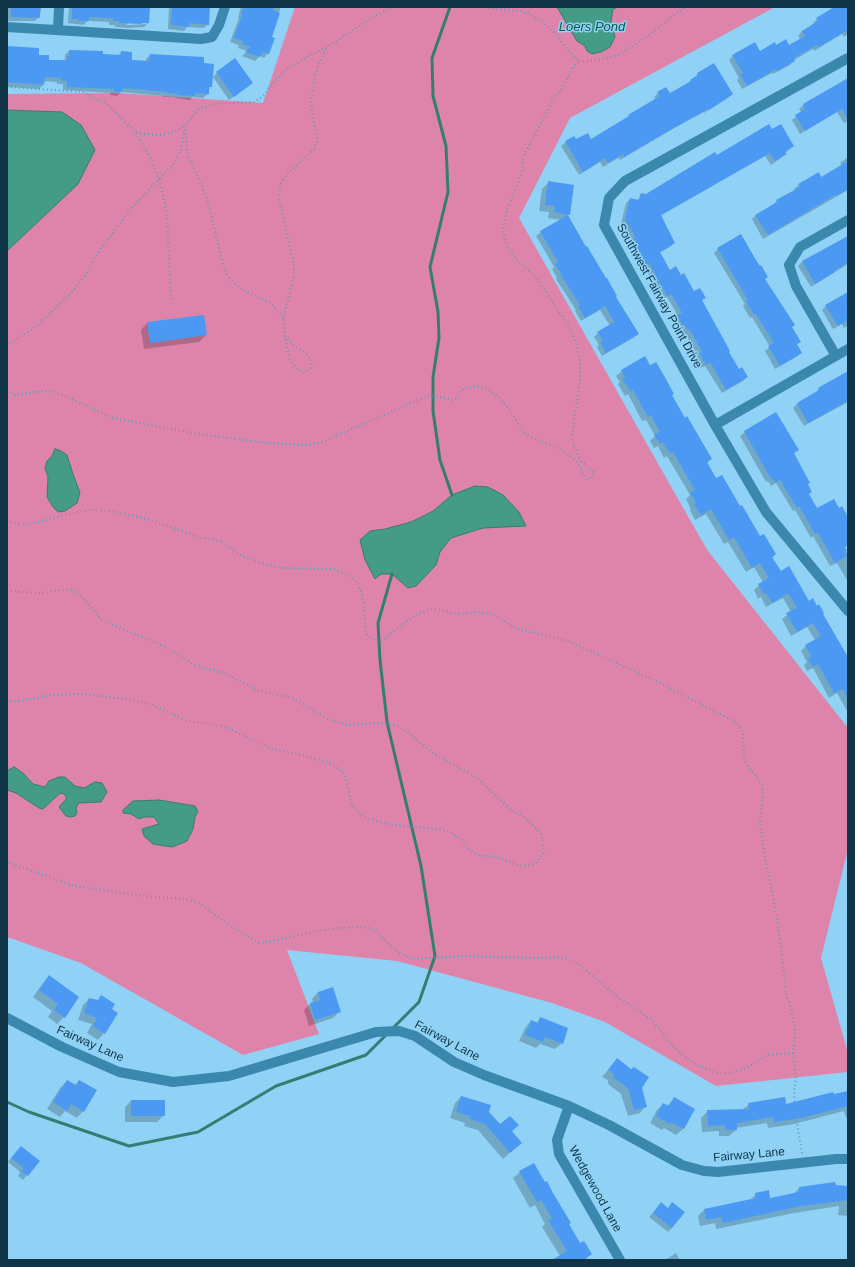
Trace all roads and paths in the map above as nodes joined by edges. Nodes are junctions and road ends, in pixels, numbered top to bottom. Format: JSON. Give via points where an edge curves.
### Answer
{"nodes":[{"id":1,"x":59,"y":7,"type":"edge"},
{"id":2,"x":225,"y":7,"type":"edge"},
{"id":3,"x":393,"y":7,"type":"edge"},
{"id":4,"x":485,"y":7,"type":"edge"},
{"id":5,"x":685,"y":7,"type":"edge"},
{"id":6,"x":7,"y":27,"type":"edge"},
{"id":7,"x":58,"y":29,"type":"junction"},
{"id":8,"x":327,"y":47,"type":"junction"},
{"id":9,"x":848,"y":58,"type":"edge"},
{"id":10,"x":580,"y":61,"type":"junction"},
{"id":11,"x":7,"y":86,"type":"edge"},
{"id":12,"x":185,"y":126,"type":"junction"},
{"id":13,"x":136,"y":133,"type":"junction"},
{"id":14,"x":159,"y":180,"type":"junction"},
{"id":15,"x":848,"y":220,"type":"edge"},
{"id":16,"x":171,"y":300,"type":"dead end"},
{"id":17,"x":283,"y":318,"type":"junction"},
{"id":18,"x":285,"y":336,"type":"junction"},
{"id":19,"x":7,"y":345,"type":"edge"},
{"id":20,"x":848,"y":349,"type":"edge"},
{"id":21,"x":836,"y":356,"type":"junction"},
{"id":22,"x":7,"y":391,"type":"edge"},
{"id":23,"x":715,"y":425,"type":"junction"},
{"id":24,"x":7,"y":521,"type":"edge"},
{"id":25,"x":7,"y":591,"type":"edge"},
{"id":26,"x":848,"y":611,"type":"edge"},
{"id":27,"x":7,"y":701,"type":"edge"},
{"id":28,"x":7,"y":862,"type":"edge"},
{"id":29,"x":7,"y":1018,"type":"edge"},
{"id":30,"x":793,"y":1053,"type":"junction"},
{"id":31,"x":569,"y":1106,"type":"junction"},
{"id":32,"x":848,"y":1159,"type":"edge"},
{"id":33,"x":804,"y":1163,"type":"junction"},
{"id":34,"x":620,"y":1260,"type":"edge"}],
"edges":[{"from":1,"to":7,"type":"street"},
{"from":2,"to":7,"type":"street","via":[[212,36],[201,39]]},
{"from":3,"to":8,"type":"path"},
{"from":4,"to":10,"type":"path","via":[[521,11],[536,17],[555,33]]},
{"from":5,"to":10,"type":"path","via":[[645,38],[618,54],[594,61]]},
{"from":6,"to":7,"type":"street"},
{"from":8,"to":12,"type":"path","via":[[285,70],[264,96],[254,102],[213,104],[199,110]]},
{"from":8,"to":17,"type":"path","via":[[316,72],[310,101],[318,136],[315,148],[287,174],[280,185],[279,199],[294,264],[294,276]]},
{"from":9,"to":23,"type":"street","name":"Southwest Fairway Point Drive","via":[[625,181],[609,198],[604,224]]},
{"from":10,"to":22,"type":"path","via":[[573,67],[552,102],[523,157],[522,173],[507,210],[503,230],[508,247],[542,286],[576,342],[580,358],[580,384],[572,434],[573,444],[581,461],[592,470],[593,477],[585,477],[578,463],[562,450],[523,432],[500,398],[489,390],[476,386],[460,391],[457,398],[452,400],[428,396],[310,445],[193,433],[113,418],[51,391],[14,395]]},
{"from":11,"to":13,"type":"path","via":[[84,92],[110,107]]},
{"from":12,"to":13,"type":"path","via":[[160,135]]},
{"from":12,"to":14,"type":"path","via":[[180,152]]},
{"from":12,"to":17,"type":"path","via":[[188,155],[207,198],[227,275],[245,291],[271,303]]},
{"from":13,"to":14,"type":"path","via":[[152,161]]},
{"from":14,"to":16,"type":"path","via":[[167,216]]},
{"from":14,"to":19,"type":"path","via":[[132,208],[70,294],[37,326]]},
{"from":15,"to":21,"type":"street","via":[[800,248],[789,265],[796,286]]},
{"from":17,"to":18,"type":"path"},
{"from":18,"to":18,"type":"path","via":[[291,362],[298,370],[306,372],[311,368],[312,361]]},
{"from":20,"to":21,"type":"street"},
{"from":21,"to":23,"type":"street"},
{"from":23,"to":26,"type":"street","name":"Southwest Fairway Point Drive","via":[[766,512]]},
{"from":24,"to":30,"type":"path","via":[[25,525],[72,513],[91,510],[112,511],[221,542],[242,556],[265,564],[282,568],[333,569],[348,575],[362,592],[365,630],[368,636],[375,640],[383,640],[419,613],[432,609],[457,614],[492,614],[518,629],[568,641],[658,682],[734,721],[740,726],[743,734],[746,763],[762,784],[760,823],[781,946],[786,994],[795,1030]]},
{"from":25,"to":27,"type":"path","via":[[42,593],[70,589],[82,596],[101,620],[166,647],[195,665],[224,673],[259,691],[293,698],[328,720],[348,725],[394,725],[436,755],[476,777],[509,808],[529,821],[542,835],[544,852],[535,864],[520,866],[498,857],[478,854],[450,832],[382,823],[364,817],[352,806],[342,771],[329,763],[272,749],[228,728],[186,721],[153,705],[135,700],[81,694]]},
{"from":28,"to":30,"type":"path","via":[[74,886],[185,899],[199,903],[258,943],[311,932],[358,927],[369,928],[378,933],[398,953],[413,959],[461,956],[567,959],[579,964],[614,994],[650,1019],[675,1049],[693,1063],[717,1073],[745,1069],[767,1055]]},
{"from":29,"to":31,"type":"street","name":"Fairway Lane","via":[[62,1047],[119,1072],[173,1082],[229,1076],[376,1032],[399,1031],[415,1036],[460,1064]]},
{"from":30,"to":33,"type":"path","via":[[796,1118]]},
{"from":31,"to":33,"type":"street","name":"Fairway Lane","via":[[682,1165],[704,1171],[718,1172]]},
{"from":31,"to":34,"type":"street","name":"Wedgewood Lane","via":[[557,1140],[559,1154]]},
{"from":32,"to":33,"type":"street","name":"Fairway Lane"}]}
